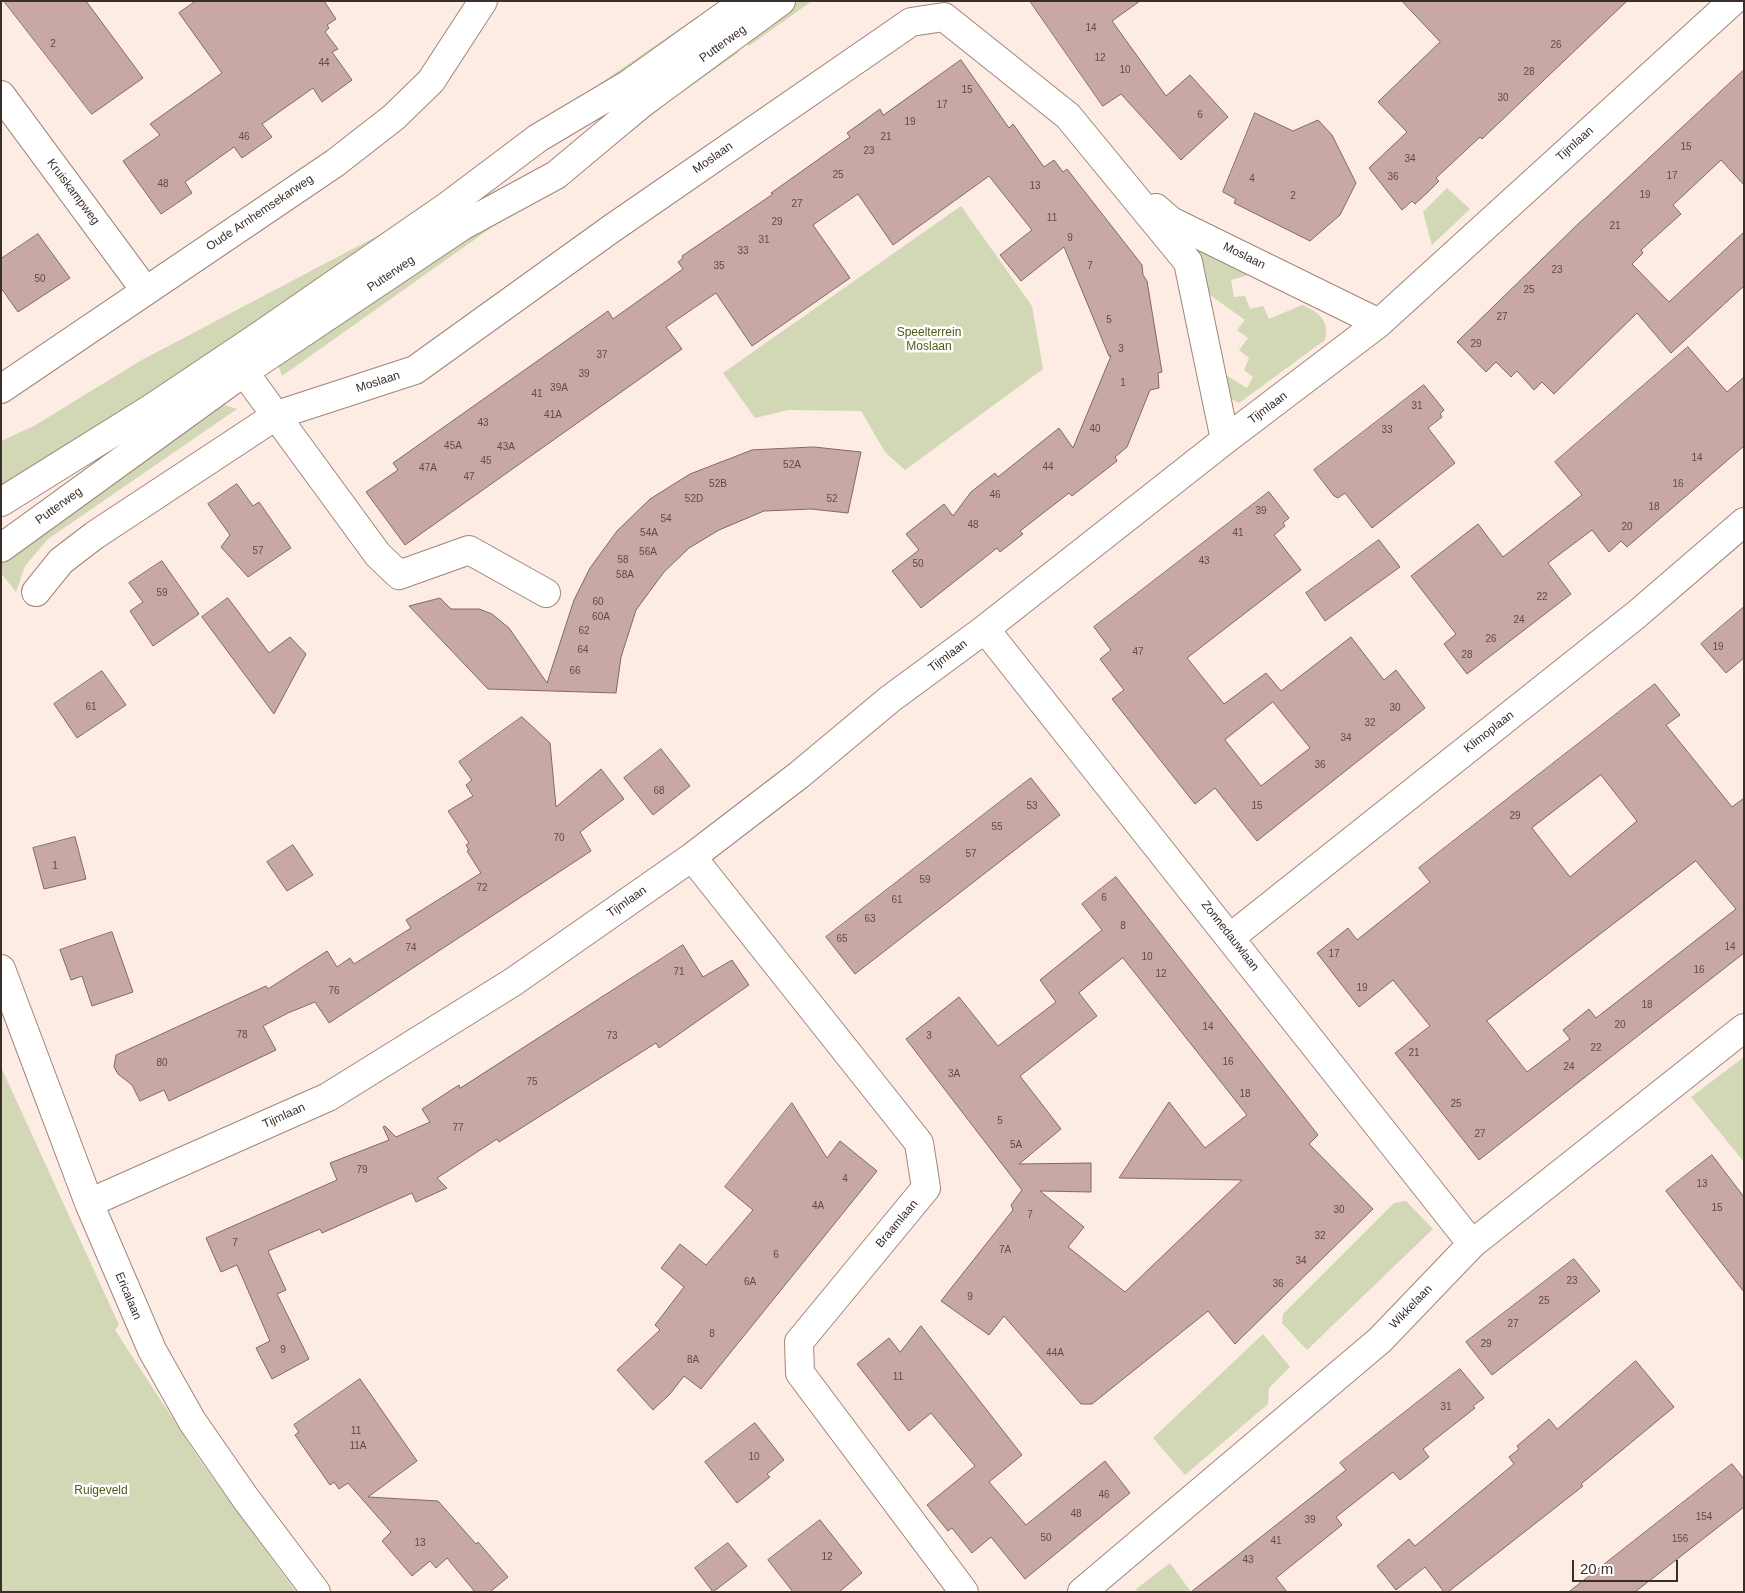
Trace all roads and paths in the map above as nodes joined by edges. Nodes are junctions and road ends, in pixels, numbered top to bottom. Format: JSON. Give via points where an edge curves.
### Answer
{"nodes":[{"id":1,"x":483,"y":1,"type":"edge"},
{"id":2,"x":745,"y":1,"type":"edge"},
{"id":3,"x":781,"y":1,"type":"edge"},
{"id":4,"x":1733,"y":1,"type":"edge"},
{"id":5,"x":1,"y":95,"type":"edge"},
{"id":6,"x":1118,"y":176,"type":"junction"},
{"id":7,"x":145,"y":290,"type":"junction"},
{"id":8,"x":1379,"y":323,"type":"junction"},
{"id":9,"x":244,"y":372,"type":"junction"},
{"id":10,"x":1,"y":389,"type":"edge"},
{"id":11,"x":277,"y":415,"type":"junction"},
{"id":12,"x":1225,"y":440,"type":"junction"},
{"id":13,"x":1,"y":502,"type":"edge"},
{"id":14,"x":1744,"y":522,"type":"edge"},
{"id":15,"x":1,"y":548,"type":"edge"},
{"id":16,"x":36,"y":592,"type":"dead end"},
{"id":17,"x":546,"y":593,"type":"dead end"},
{"id":18,"x":985,"y":629,"type":"junction"},
{"id":19,"x":692,"y":857,"type":"junction"},
{"id":20,"x":1231,"y":937,"type":"junction"},
{"id":21,"x":1,"y":969,"type":"edge"},
{"id":22,"x":1744,"y":1028,"type":"edge"},
{"id":23,"x":89,"y":1203,"type":"junction"},
{"id":24,"x":1472,"y":1244,"type":"junction"},
{"id":25,"x":316,"y":1592,"type":"edge"},
{"id":26,"x":964,"y":1592,"type":"edge"},
{"id":27,"x":1082,"y":1592,"type":"edge"}],
"edges":[{"from":1,"to":7,"type":"street","name":"Oude Arnhemsekarweg","via":[[431,82],[394,117],[335,163]]},
{"from":2,"to":13,"type":"street","name":"Putterweg","via":[[629,84],[538,138],[449,206],[258,337]]},
{"from":3,"to":9,"type":"street","name":"Putterweg","via":[[641,104],[556,175],[462,226]]},
{"from":4,"to":8,"type":"street","name":"Tijmlaan"},
{"from":5,"to":7,"type":"street","name":"Kruiskampweg"},
{"from":6,"to":8,"type":"street","name":"Moslaan","via":[[1171,221]]},
{"from":6,"to":11,"type":"street","name":"Moslaan","via":[[1068,116],[944,17],[911,22],[415,370]]},
{"from":6,"to":12,"type":"street","name":"Moslaan","via":[[1188,262]]},
{"from":7,"to":10,"type":"street","name":"Oude Arnhemsekarweg"},
{"from":8,"to":12,"type":"street","name":"Tijmlaan"},
{"from":9,"to":11,"type":"street"},
{"from":9,"to":15,"type":"street","name":"Putterweg"},
{"from":11,"to":16,"type":"street","name":"Moslaan","via":[[95,535],[61,560]]},
{"from":11,"to":17,"type":"street","via":[[378,555],[399,575],[468,550]]},
{"from":12,"to":18,"type":"street","name":"Tijmlaan"},
{"from":14,"to":20,"type":"street","name":"Klimoplaan","via":[[1636,615]]},
{"from":18,"to":19,"type":"street","name":"Tijmlaan","via":[[890,699],[799,775]]},
{"from":18,"to":20,"type":"street","name":"Zonnedauwlaan"},
{"from":19,"to":23,"type":"street","name":"Tijmlaan","via":[[513,982],[328,1097]]},
{"from":19,"to":26,"type":"street","name":"Braamlaan","via":[[919,1142],[926,1188],[799,1342],[800,1373]]},
{"from":20,"to":24,"type":"street","name":"Zonnedauwlaan"},
{"from":21,"to":23,"type":"street","name":"Ericalaan"},
{"from":22,"to":24,"type":"street","name":"Wikkelaan"},
{"from":23,"to":25,"type":"street","name":"Ericalaan","via":[[152,1350],[192,1420]]},
{"from":24,"to":27,"type":"street","name":"Wikkelaan","via":[[1380,1340]]}]}
